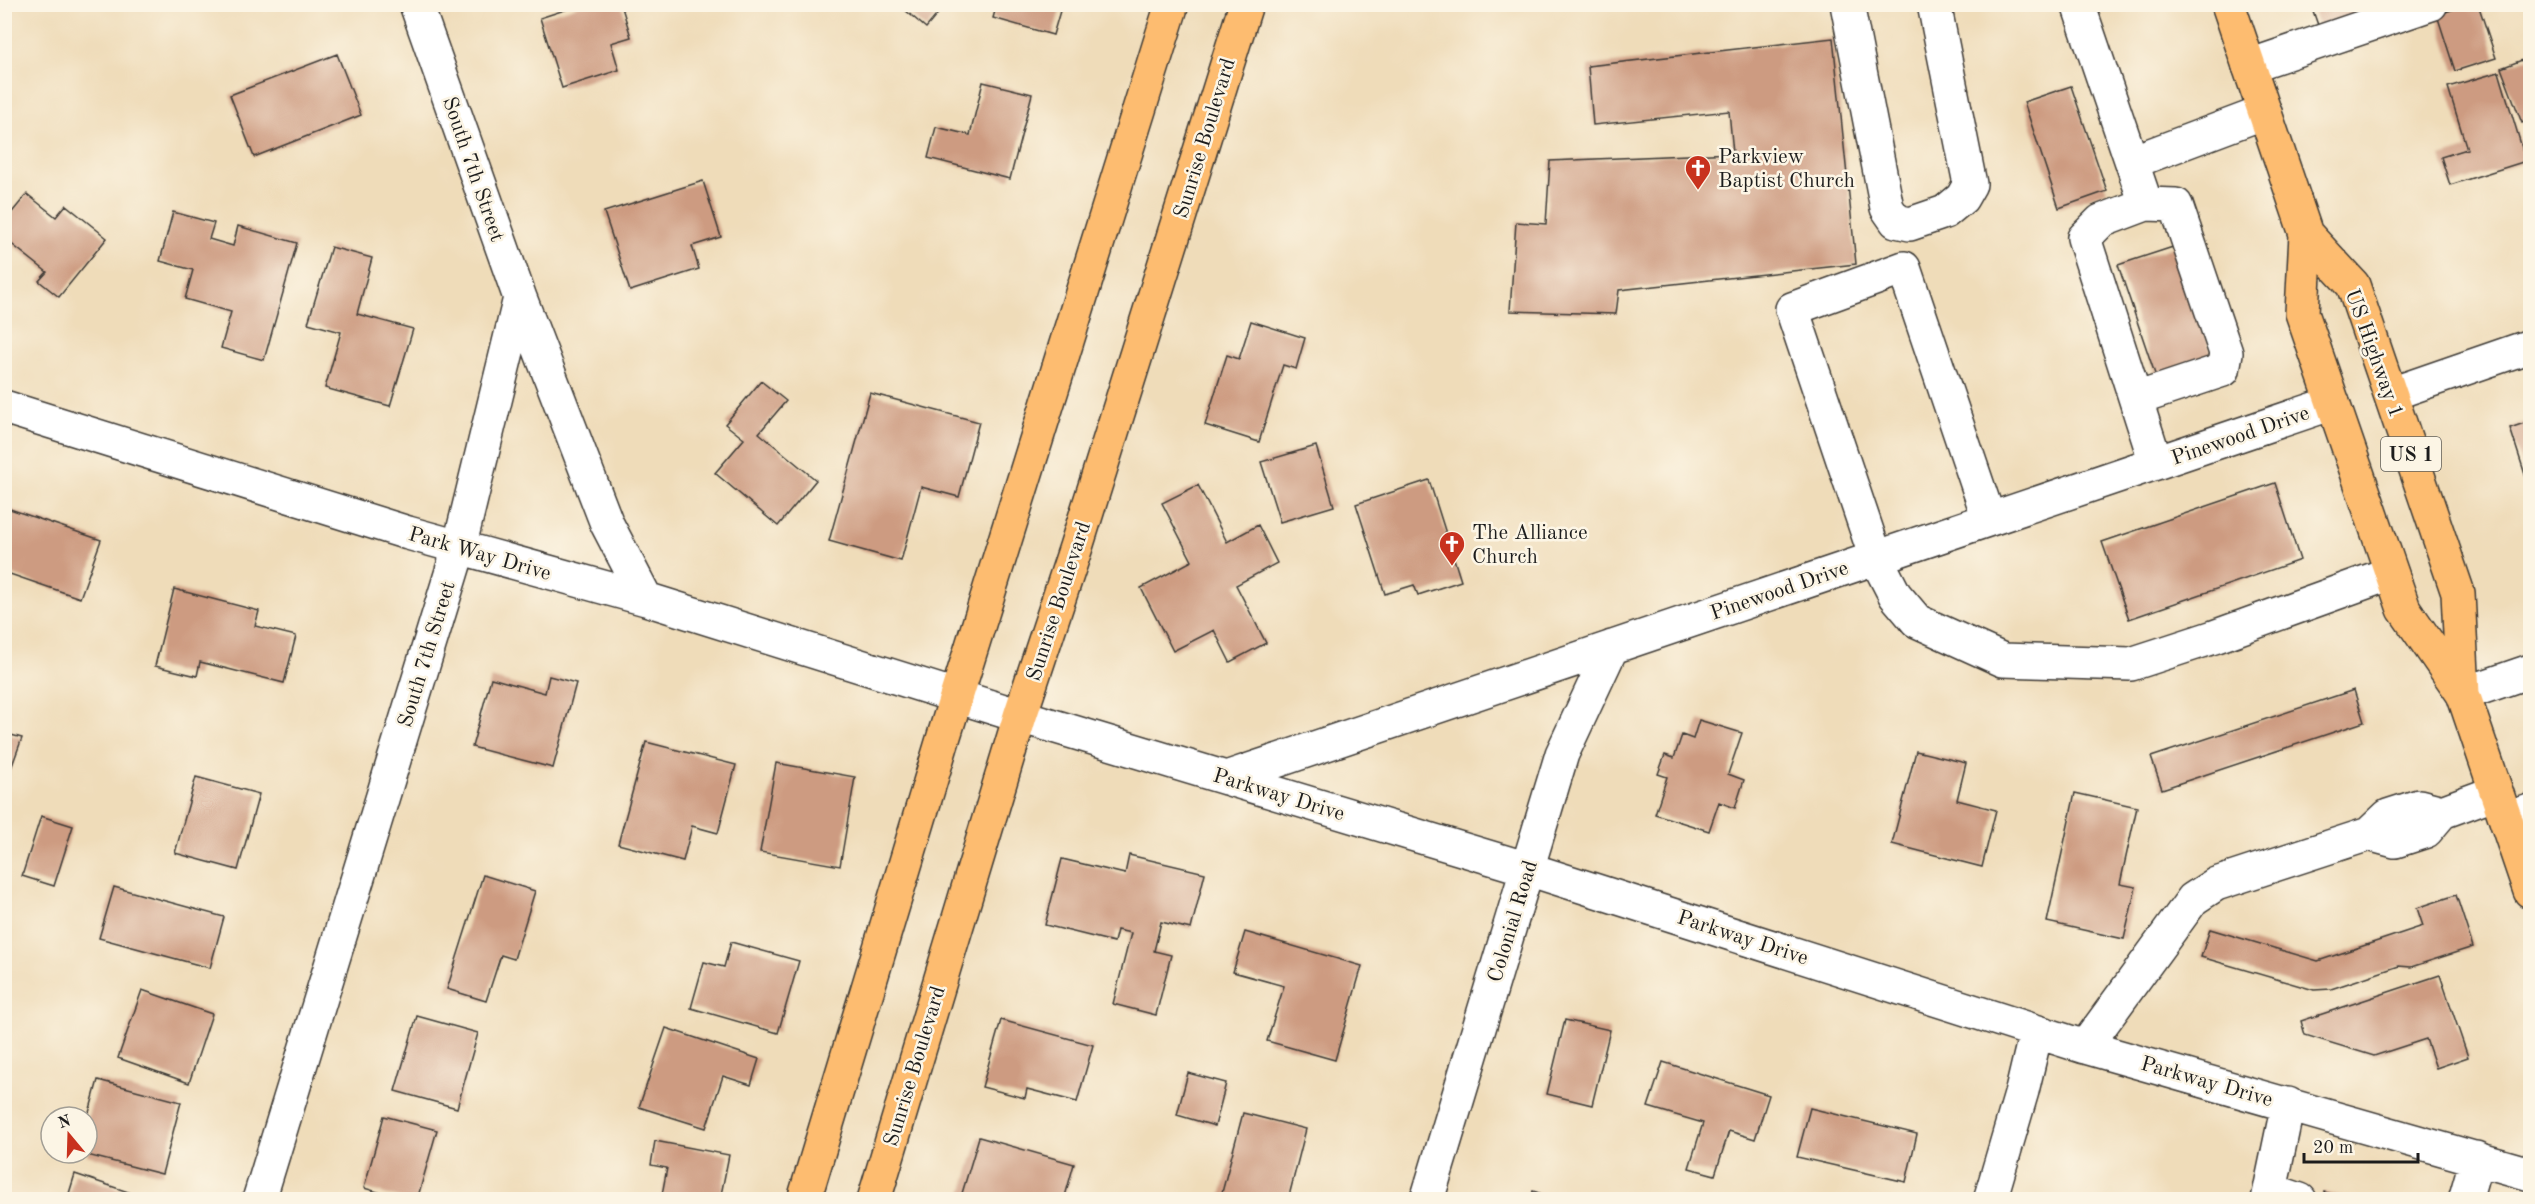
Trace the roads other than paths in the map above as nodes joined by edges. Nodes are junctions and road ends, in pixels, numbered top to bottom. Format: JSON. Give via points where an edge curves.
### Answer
{"nodes":[{"id":1,"x":416,"y":4,"type":"edge"},
{"id":2,"x":1172,"y":4,"type":"edge"},
{"id":3,"x":1246,"y":4,"type":"edge"},
{"id":4,"x":1847,"y":4,"type":"edge"},
{"id":5,"x":1934,"y":4,"type":"edge"},
{"id":6,"x":2078,"y":4,"type":"edge"},
{"id":7,"x":2228,"y":4,"type":"edge"},
{"id":8,"x":2430,"y":4,"type":"edge"},
{"id":9,"x":2249,"y":66,"type":"junction"},
{"id":10,"x":2265,"y":112,"type":"junction"},
{"id":11,"x":2132,"y":162,"type":"junction"},
{"id":12,"x":2146,"y":204,"type":"junction"},
{"id":13,"x":1896,"y":221,"type":"junction"},
{"id":14,"x":2306,"y":234,"type":"junction"},
{"id":15,"x":1904,"y":268,"type":"junction"},
{"id":16,"x":520,"y":298,"type":"junction"},
{"id":17,"x":2530,"y":346,"type":"edge"},
{"id":18,"x":2391,"y":394,"type":"junction"},
{"id":19,"x":2136,"y":399,"type":"junction"},
{"id":20,"x":2333,"y":403,"type":"junction"},
{"id":21,"x":4,"y":407,"type":"edge"},
{"id":22,"x":2156,"y":463,"type":"junction"},
{"id":23,"x":1989,"y":519,"type":"junction"},
{"id":24,"x":459,"y":548,"type":"junction"},
{"id":25,"x":1876,"y":558,"type":"junction"},
{"id":26,"x":2391,"y":573,"type":"junction"},
{"id":27,"x":646,"y":599,"type":"junction"},
{"id":28,"x":1612,"y":647,"type":"junction"},
{"id":29,"x":2530,"y":671,"type":"edge"},
{"id":30,"x":2463,"y":694,"type":"junction"},
{"id":31,"x":957,"y":695,"type":"junction"},
{"id":32,"x":1020,"y":716,"type":"junction"},
{"id":33,"x":1226,"y":778,"type":"junction"},
{"id":34,"x":2511,"y":807,"type":"edge"},
{"id":35,"x":1528,"y":869,"type":"junction"},
{"id":36,"x":2530,"y":891,"type":"edge"},
{"id":37,"x":2036,"y":1032,"type":"junction"},
{"id":38,"x":2085,"y":1047,"type":"junction"},
{"id":39,"x":2288,"y":1104,"type":"junction"},
{"id":40,"x":2477,"y":1158,"type":"junction"},
{"id":41,"x":2530,"y":1174,"type":"edge"},
{"id":42,"x":2279,"y":1196,"type":"edge"},
{"id":43,"x":259,"y":1200,"type":"edge"},
{"id":44,"x":804,"y":1200,"type":"edge"},
{"id":45,"x":874,"y":1200,"type":"edge"},
{"id":46,"x":1427,"y":1200,"type":"edge"},
{"id":47,"x":1990,"y":1200,"type":"edge"},
{"id":48,"x":2465,"y":1200,"type":"edge"}],
"edges":[{"from":1,"to":16,"type":"street","name":"South 7th Street"},
{"from":2,"to":31,"type":"main road"},
{"from":3,"to":32,"type":"main road","name":"Sunrise Boulevard"},
{"from":4,"to":13,"type":"street","via":[[1887,208]]},
{"from":5,"to":13,"type":"street","via":[[1970,184],[1962,198],[1945,212],[1910,224]]},
{"from":6,"to":11,"type":"street"},
{"from":7,"to":9,"type":"main road","name":"US Highway 1","number":"US 1"},
{"from":8,"to":9,"type":"street"},
{"from":9,"to":10,"type":"main road","name":"US Highway 1","number":"US 1"},
{"from":10,"to":11,"type":"street"},
{"from":10,"to":14,"type":"main road","name":"US Highway 1","number":"US 1"},
{"from":11,"to":12,"type":"street"},
{"from":12,"to":19,"type":"street","via":[[2101,221],[2084,238]]},
{"from":12,"to":19,"type":"street","via":[[2176,205],[2226,353],[2223,370]]},
{"from":13,"to":15,"type":"street"},
{"from":14,"to":18,"type":"main road","name":"US Highway 1","number":"US 1","via":[[2353,285]]},
{"from":14,"to":20,"type":"main road","name":"US Highway 1","number":"US 1","via":[[2302,313]]},
{"from":15,"to":23,"type":"street"},
{"from":15,"to":25,"type":"street","via":[[1792,309]]},
{"from":16,"to":24,"type":"street","name":"South 7th Street"},
{"from":16,"to":27,"type":"street","via":[[607,524]]},
{"from":17,"to":18,"type":"street"},
{"from":18,"to":30,"type":"main road","name":"US Highway 1","number":"US 1","via":[[2458,593]]},
{"from":19,"to":22,"type":"street"},
{"from":20,"to":22,"type":"street","name":"Pinewood Drive"},
{"from":20,"to":26,"type":"main road","name":"US Highway 1","number":"US 1"},
{"from":21,"to":24,"type":"street","name":"Park Way Drive"},
{"from":22,"to":23,"type":"street","name":"Pinewood Drive"},
{"from":23,"to":25,"type":"street","name":"Pinewood Drive"},
{"from":24,"to":27,"type":"street","name":"Park Way Drive"},
{"from":24,"to":43,"type":"street","name":"South 7th Street"},
{"from":25,"to":26,"type":"street","via":[[1895,596],[1917,621],[2003,660],[2131,664]]},
{"from":25,"to":28,"type":"street","name":"Pinewood Drive"},
{"from":26,"to":30,"type":"main road","name":"US Highway 1","number":"US 1","via":[[2404,609]]},
{"from":27,"to":31,"type":"street","name":"Park Way Drive"},
{"from":28,"to":33,"type":"street","name":"Pinewood Drive"},
{"from":28,"to":35,"type":"street","name":"Colonial Road","via":[[1563,754]]},
{"from":29,"to":30,"type":"street"},
{"from":30,"to":34,"type":"main road","name":"US Highway 1","number":"US 1"},
{"from":31,"to":32,"type":"street","name":"Parkway Drive"},
{"from":31,"to":44,"type":"main road"},
{"from":32,"to":33,"type":"street","name":"Parkway Drive"},
{"from":32,"to":45,"type":"main road","name":"Sunrise Boulevard"},
{"from":33,"to":35,"type":"street","name":"Parkway Drive"},
{"from":34,"to":36,"type":"main road","name":"US Highway 1","number":"US 1"},
{"from":34,"to":38,"type":"street","via":[[2442,812],[2426,831],[2395,841],[2369,834],[2216,884],[2193,899]]},
{"from":35,"to":37,"type":"street","name":"Parkway Drive"},
{"from":35,"to":46,"type":"street","name":"Colonial Road"},
{"from":37,"to":38,"type":"street","name":"Parkway Drive"},
{"from":37,"to":47,"type":"street"},
{"from":38,"to":39,"type":"street","name":"Parkway Drive"},
{"from":39,"to":40,"type":"street","name":"Parkway Drive"},
{"from":39,"to":42,"type":"street"},
{"from":40,"to":41,"type":"street","name":"Parkway Drive"},
{"from":40,"to":48,"type":"street"}]}
